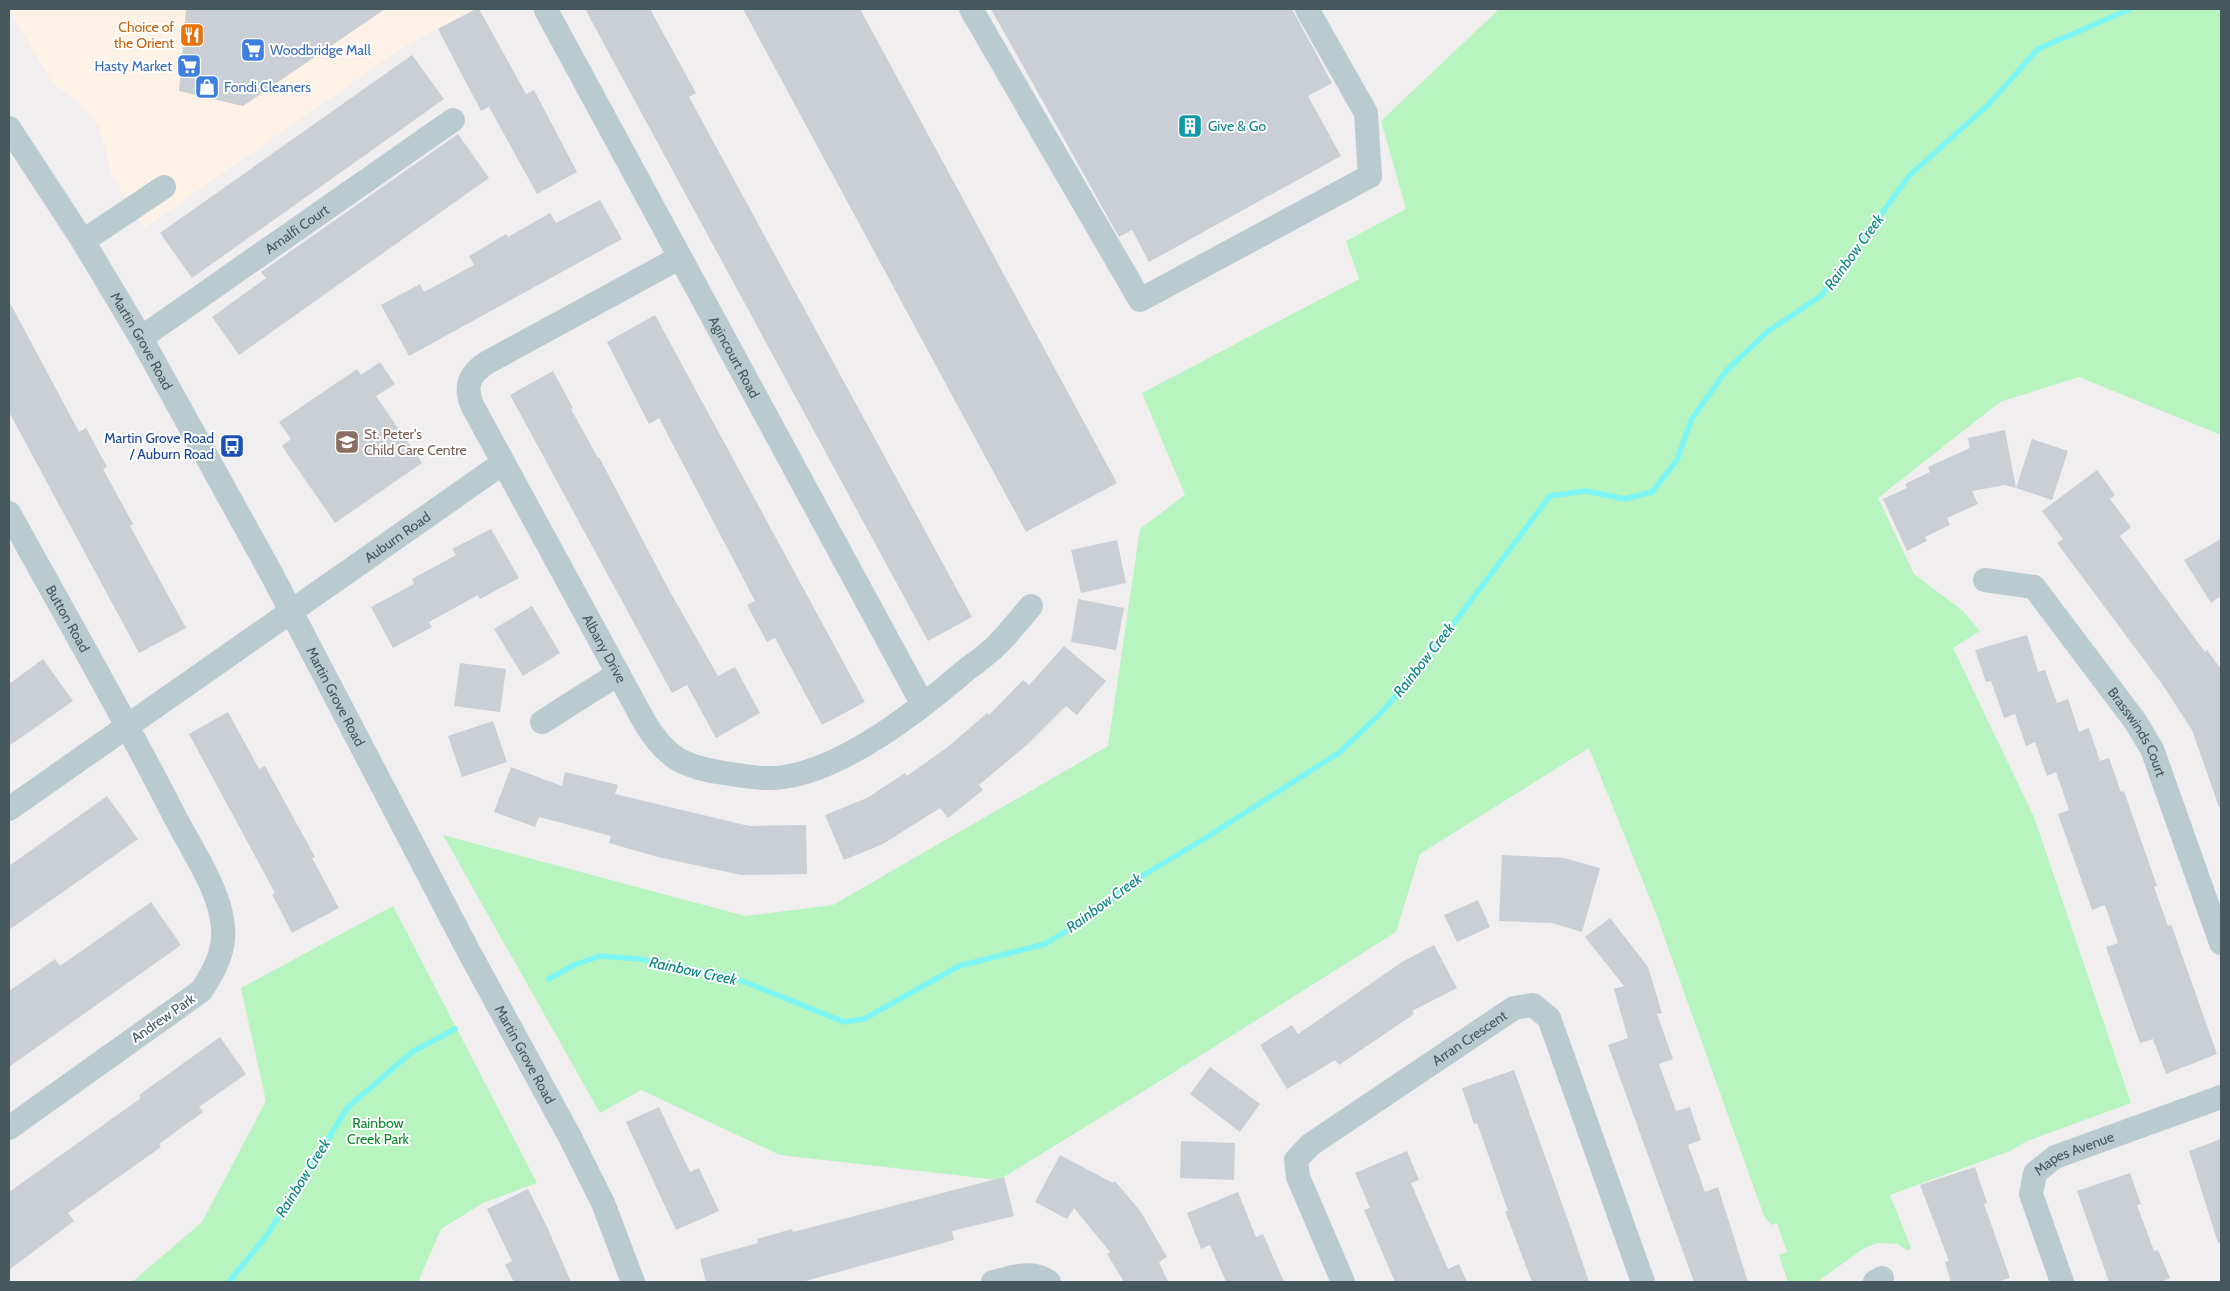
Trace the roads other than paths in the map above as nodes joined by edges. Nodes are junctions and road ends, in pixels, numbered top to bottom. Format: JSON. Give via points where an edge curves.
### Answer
{"nodes":[{"id":1,"x":971,"y":9,"type":"edge"},
{"id":2,"x":1307,"y":9,"type":"edge"},
{"id":3,"x":546,"y":10,"type":"dead end"},
{"id":4,"x":453,"y":120,"type":"dead end"},
{"id":5,"x":9,"y":128,"type":"edge"},
{"id":6,"x":164,"y":187,"type":"dead end"},
{"id":7,"x":84,"y":241,"type":"junction"},
{"id":8,"x":679,"y":258,"type":"junction"},
{"id":9,"x":141,"y":338,"type":"junction"},
{"id":10,"x":503,"y":463,"type":"junction"},
{"id":11,"x":9,"y":513,"type":"edge"},
{"id":12,"x":1986,"y":580,"type":"dead end"},
{"id":13,"x":1031,"y":606,"type":"dead end"},
{"id":14,"x":291,"y":611,"type":"junction"},
{"id":15,"x":618,"y":674,"type":"junction"},
{"id":16,"x":923,"y":705,"type":"junction"},
{"id":17,"x":542,"y":722,"type":"dead end"},
{"id":18,"x":127,"y":726,"type":"junction"},
{"id":19,"x":9,"y":809,"type":"edge"},
{"id":20,"x":2221,"y":943,"type":"edge"},
{"id":21,"x":2221,"y":1097,"type":"edge"},
{"id":22,"x":9,"y":1128,"type":"edge"},
{"id":23,"x":633,"y":1282,"type":"edge"},
{"id":24,"x":993,"y":1282,"type":"edge"},
{"id":25,"x":1049,"y":1282,"type":"edge"},
{"id":26,"x":1343,"y":1282,"type":"edge"},
{"id":27,"x":1643,"y":1282,"type":"edge"},
{"id":28,"x":2062,"y":1282,"type":"edge"}],
"edges":[{"from":1,"to":2,"type":"street","via":[[1140,300],[1370,176],[1366,113]]},
{"from":3,"to":8,"type":"street","name":"Agincourt Road"},
{"from":4,"to":9,"type":"street","name":"Amalfi Court"},
{"from":5,"to":7,"type":"street","name":"Martin Grove Road"},
{"from":6,"to":7,"type":"street"},
{"from":7,"to":9,"type":"street","name":"Martin Grove Road"},
{"from":8,"to":10,"type":"street","name":"Albany Drive","via":[[473,373],[467,384],[468,395]]},
{"from":8,"to":16,"type":"street","name":"Agincourt Road"},
{"from":9,"to":14,"type":"street","name":"Martin Grove Road"},
{"from":10,"to":14,"type":"street","name":"Auburn Road"},
{"from":10,"to":15,"type":"street","name":"Albany Drive"},
{"from":11,"to":18,"type":"street","name":"Button Road"},
{"from":12,"to":20,"type":"street","name":"Brasswinds Court","via":[[2034,587],[2135,721],[2152,749]]},
{"from":13,"to":16,"type":"street","name":"Albany Drive","via":[[1000,642]]},
{"from":14,"to":18,"type":"street"},
{"from":14,"to":23,"type":"street","name":"Martin Grove Road","via":[[469,952],[570,1137],[603,1203]]},
{"from":15,"to":16,"type":"street","name":"Albany Drive","via":[[645,723],[667,753],[679,762],[759,778],[791,775],[827,763],[882,734]]},
{"from":15,"to":17,"type":"street"},
{"from":18,"to":19,"type":"street"},
{"from":18,"to":22,"type":"street","name":"Andrew Park","via":[[218,901],[224,943],[221,958],[201,991]]},
{"from":21,"to":28,"type":"street","name":"Mapes Avenue","via":[[2055,1157],[2035,1173],[2031,1194]]},
{"from":24,"to":25,"type":"street","via":[[1021,1275],[1042,1277]]},
{"from":26,"to":27,"type":"street","name":"Arran Crescent","via":[[1298,1177],[1296,1160],[1310,1145],[1514,1008],[1533,1005],[1548,1018]]}]}
